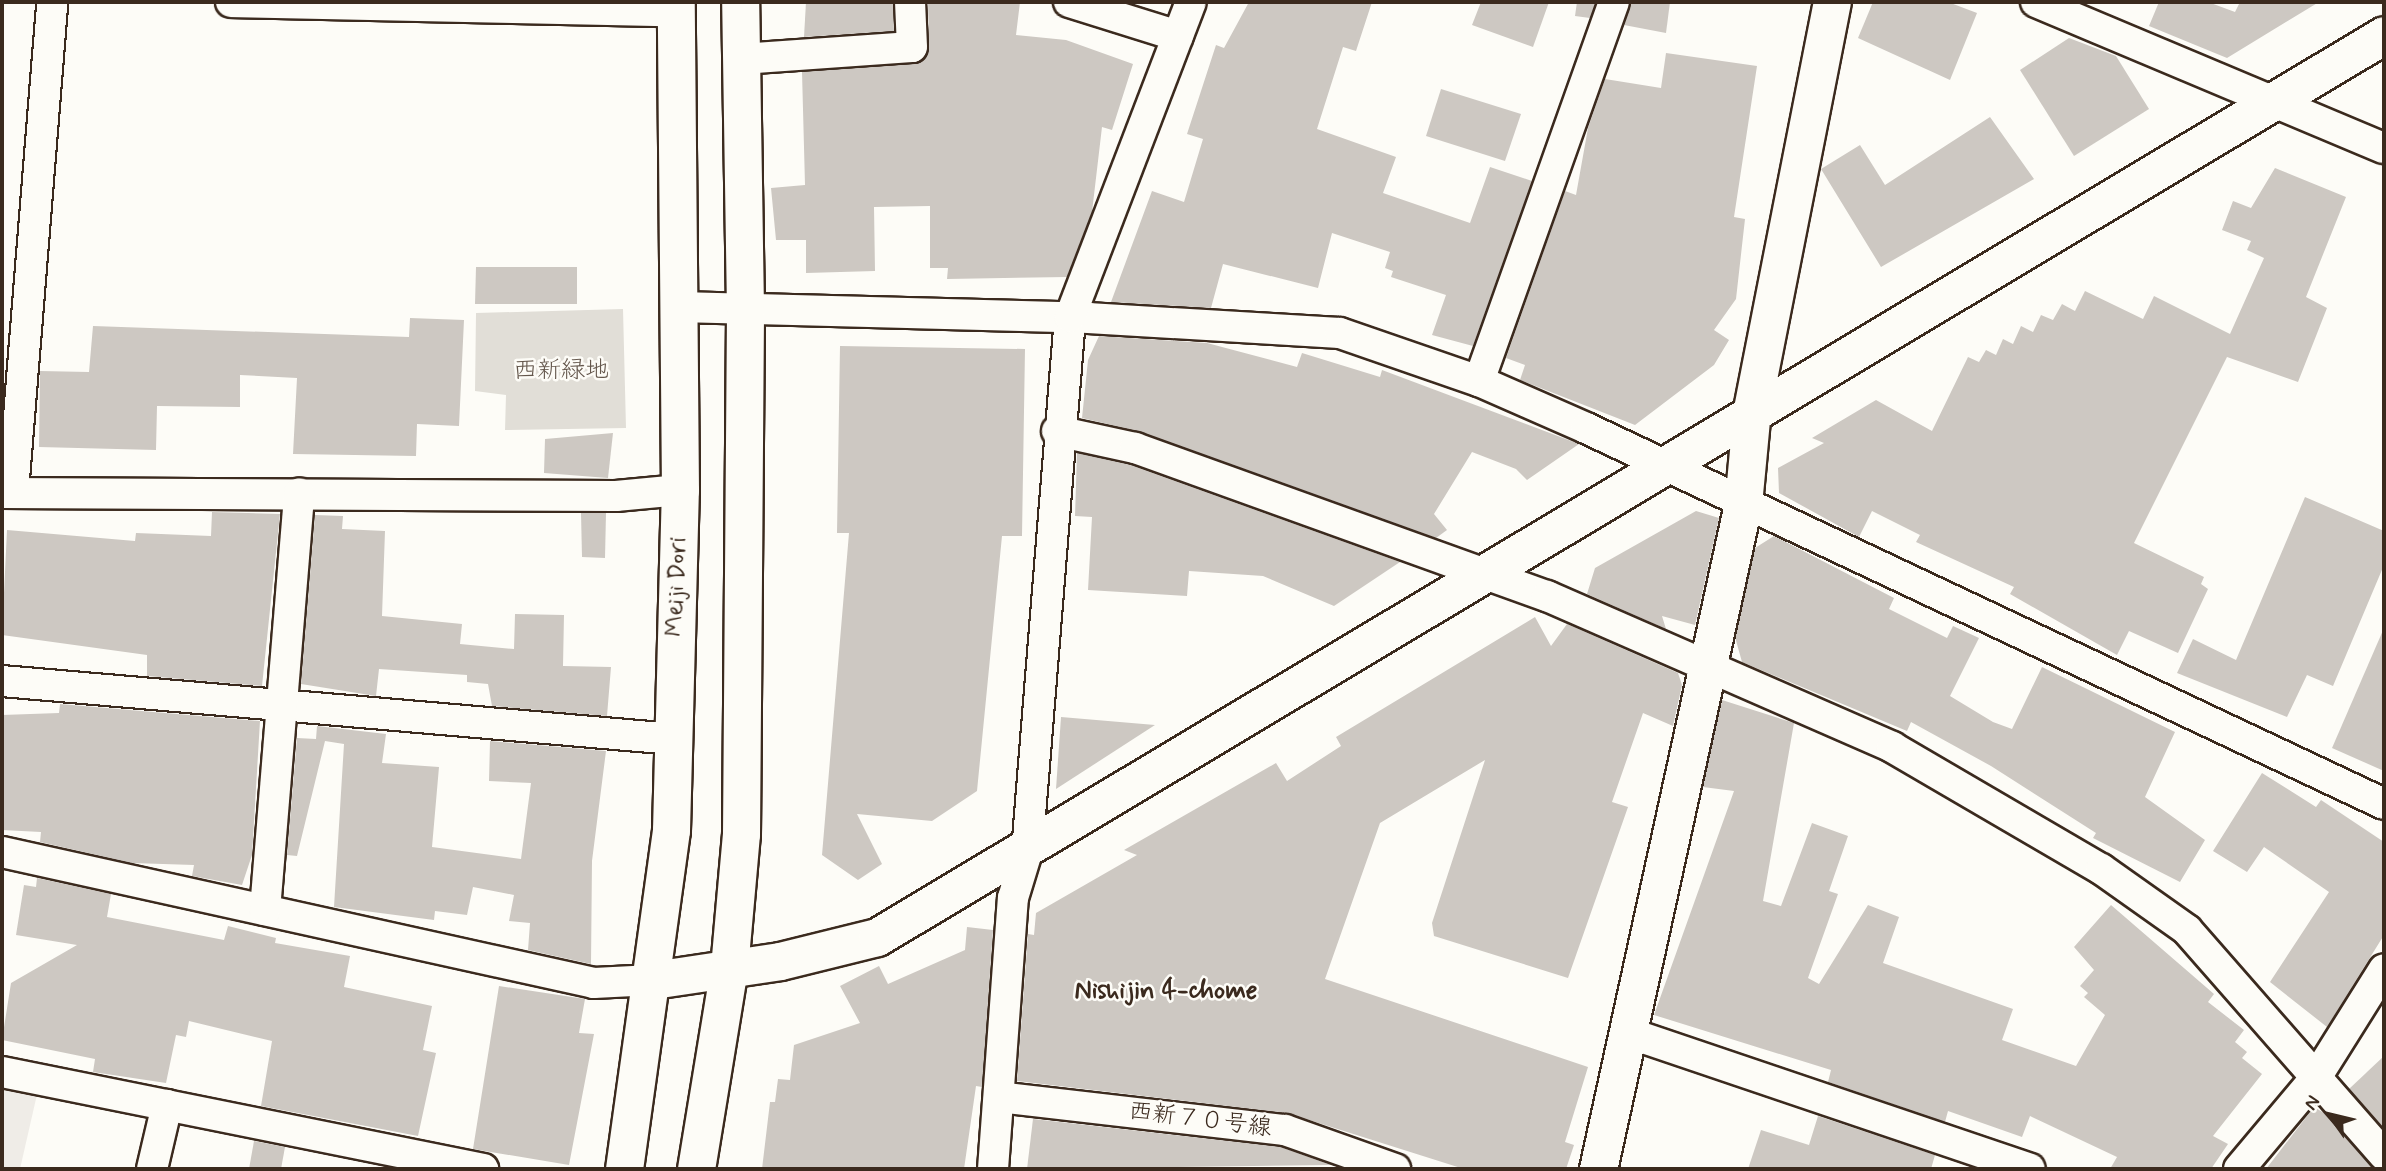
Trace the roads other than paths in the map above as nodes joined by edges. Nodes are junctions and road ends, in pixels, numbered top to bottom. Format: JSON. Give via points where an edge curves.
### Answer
{"nodes":[{"id":1,"x":51,"y":2,"type":"edge"},
{"id":2,"x":231,"y":2,"type":"edge"},
{"id":3,"x":740,"y":2,"type":"edge"},
{"id":4,"x":910,"y":2,"type":"edge"},
{"id":5,"x":1069,"y":2,"type":"edge"},
{"id":6,"x":1191,"y":2,"type":"edge"},
{"id":7,"x":1614,"y":2,"type":"edge"},
{"id":8,"x":1832,"y":2,"type":"edge"},
{"id":9,"x":2036,"y":2,"type":"edge"},
{"id":10,"x":676,"y":6,"type":"edge"},
{"id":11,"x":2384,"y":35,"type":"edge"},
{"id":12,"x":1178,"y":36,"type":"junction"},
{"id":13,"x":741,"y":58,"type":"junction"},
{"id":14,"x":2271,"y":103,"type":"junction"},
{"id":15,"x":2384,"y":148,"type":"edge"},
{"id":16,"x":679,"y":307,"type":"junction"},
{"id":17,"x":745,"y":309,"type":"junction"},
{"id":18,"x":1070,"y":317,"type":"junction"},
{"id":19,"x":1479,"y":381,"type":"junction"},
{"id":20,"x":1752,"y":409,"type":"junction"},
{"id":21,"x":1057,"y":430,"type":"junction"},
{"id":22,"x":1662,"y":467,"type":"junction"},
{"id":23,"x":680,"y":490,"type":"junction"},
{"id":24,"x":7,"y":492,"type":"edge"},
{"id":25,"x":299,"y":493,"type":"junction"},
{"id":26,"x":1743,"y":504,"type":"junction"},
{"id":27,"x":1488,"y":575,"type":"junction"},
{"id":28,"x":1707,"y":667,"type":"junction"},
{"id":29,"x":2,"y":681,"type":"edge"},
{"id":30,"x":281,"y":705,"type":"junction"},
{"id":31,"x":673,"y":739,"type":"junction"},
{"id":32,"x":2384,"y":804,"type":"edge"},
{"id":33,"x":2,"y":852,"type":"edge"},
{"id":34,"x":1027,"y":852,"type":"junction"},
{"id":35,"x":265,"y":910,"type":"junction"},
{"id":36,"x":729,"y":968,"type":"junction"},
{"id":37,"x":2384,"y":969,"type":"edge"},
{"id":38,"x":653,"y":980,"type":"junction"},
{"id":39,"x":1629,"y":1033,"type":"junction"},
{"id":40,"x":2,"y":1072,"type":"edge"},
{"id":41,"x":2317,"y":1076,"type":"junction"},
{"id":42,"x":999,"y":1097,"type":"junction"},
{"id":43,"x":167,"y":1105,"type":"junction"},
{"id":44,"x":2384,"y":1155,"type":"edge"},
{"id":45,"x":152,"y":1169,"type":"edge"},
{"id":46,"x":483,"y":1169,"type":"edge"},
{"id":47,"x":624,"y":1169,"type":"edge"},
{"id":48,"x":696,"y":1169,"type":"edge"},
{"id":49,"x":993,"y":1169,"type":"edge"},
{"id":50,"x":1395,"y":1169,"type":"edge"},
{"id":51,"x":1598,"y":1169,"type":"edge"},
{"id":52,"x":2030,"y":1169,"type":"edge"},
{"id":53,"x":2239,"y":1169,"type":"edge"}],
"edges":[{"from":1,"to":24,"type":"street"},
{"from":2,"to":10,"type":"street"},
{"from":3,"to":13,"type":"street"},
{"from":4,"to":13,"type":"street","via":[[912,47]]},
{"from":5,"to":12,"type":"street"},
{"from":6,"to":12,"type":"street"},
{"from":7,"to":19,"type":"street"},
{"from":8,"to":20,"type":"street"},
{"from":9,"to":14,"type":"street"},
{"from":10,"to":16,"type":"street","name":"Meiji Dori"},
{"from":11,"to":14,"type":"street"},
{"from":12,"to":18,"type":"street"},
{"from":13,"to":17,"type":"street"},
{"from":14,"to":15,"type":"street"},
{"from":14,"to":20,"type":"street"},
{"from":16,"to":17,"type":"street"},
{"from":16,"to":23,"type":"street","name":"Meiji Dori"},
{"from":17,"to":18,"type":"street"},
{"from":17,"to":36,"type":"street","via":[[741,834]]},
{"from":18,"to":19,"type":"street","via":[[1340,334]]},
{"from":18,"to":21,"type":"street"},
{"from":19,"to":22,"type":"street"},
{"from":20,"to":22,"type":"street"},
{"from":20,"to":26,"type":"street"},
{"from":21,"to":27,"type":"street","via":[[1135,448]]},
{"from":21,"to":34,"type":"street"},
{"from":22,"to":26,"type":"street"},
{"from":22,"to":27,"type":"street"},
{"from":23,"to":25,"type":"street","via":[[617,496]]},
{"from":23,"to":31,"type":"street","name":"Meiji Dori"},
{"from":24,"to":25,"type":"street"},
{"from":25,"to":30,"type":"street"},
{"from":26,"to":28,"type":"street"},
{"from":26,"to":32,"type":"street"},
{"from":27,"to":28,"type":"street"},
{"from":27,"to":34,"type":"street"},
{"from":28,"to":39,"type":"street"},
{"from":28,"to":41,"type":"street","via":[[1892,747],[2101,869],[2187,930]]},
{"from":29,"to":30,"type":"street"},
{"from":30,"to":31,"type":"street"},
{"from":30,"to":35,"type":"street"},
{"from":31,"to":38,"type":"street","name":"Meiji Dori","via":[[671,830]]},
{"from":33,"to":35,"type":"street"},
{"from":34,"to":36,"type":"street","via":[[877,937]]},
{"from":34,"to":42,"type":"street","via":[[1013,898]]},
{"from":35,"to":38,"type":"street","via":[[594,983]]},
{"from":36,"to":38,"type":"street"},
{"from":36,"to":48,"type":"street"},
{"from":37,"to":41,"type":"street"},
{"from":38,"to":47,"type":"street","name":"Meiji Dori"},
{"from":39,"to":51,"type":"street"},
{"from":39,"to":52,"type":"street"},
{"from":40,"to":43,"type":"street"},
{"from":41,"to":44,"type":"street"},
{"from":41,"to":53,"type":"street"},
{"from":42,"to":49,"type":"street"},
{"from":42,"to":50,"type":"street","name":"西新７０号線","via":[[1285,1130]]},
{"from":43,"to":45,"type":"street"},
{"from":43,"to":46,"type":"street"}]}
